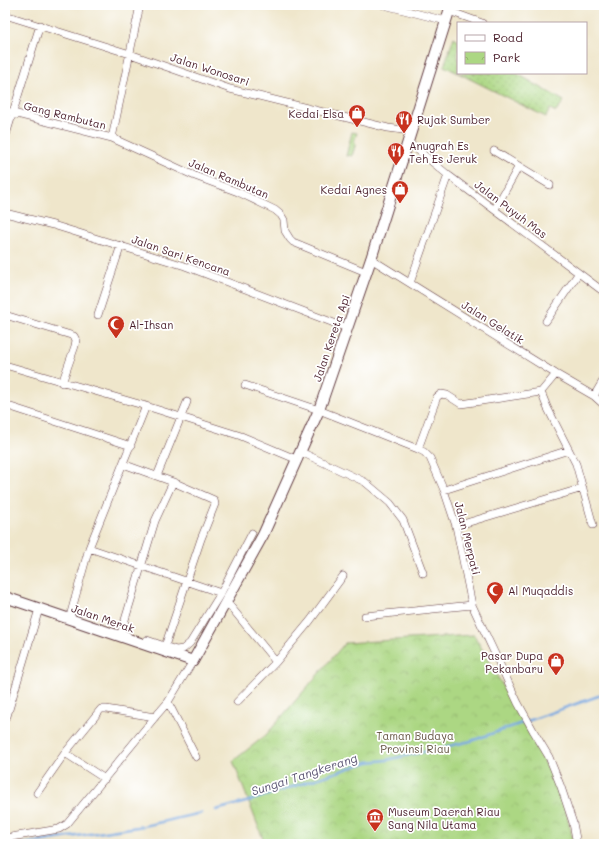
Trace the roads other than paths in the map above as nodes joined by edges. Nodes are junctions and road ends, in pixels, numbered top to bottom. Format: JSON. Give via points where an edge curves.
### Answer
{"nodes":[{"id":1,"x":140,"y":5,"type":"edge"},
{"id":2,"x":384,"y":5,"type":"edge"},
{"id":3,"x":450,"y":8,"type":"edge"},
{"id":4,"x":5,"y":15,"type":"edge"},
{"id":5,"x":446,"y":22,"type":"junction"},
{"id":6,"x":480,"y":22,"type":"edge"},
{"id":7,"x":40,"y":25,"type":"junction"},
{"id":8,"x":130,"y":54,"type":"junction"},
{"id":9,"x":5,"y":111,"type":"edge"},
{"id":10,"x":13,"y":113,"type":"junction"},
{"id":11,"x":411,"y":131,"type":"junction"},
{"id":12,"x":5,"y":138,"type":"edge"},
{"id":13,"x":112,"y":138,"type":"junction"},
{"id":14,"x":407,"y":141,"type":"junction"},
{"id":15,"x":494,"y":151,"type":"dead end"},
{"id":16,"x":519,"y":166,"type":"junction"},
{"id":17,"x":448,"y":174,"type":"junction"},
{"id":18,"x":550,"y":185,"type":"dead end"},
{"id":19,"x":495,"y":209,"type":"junction"},
{"id":20,"x":5,"y":213,"type":"edge"},
{"id":21,"x":121,"y":245,"type":"junction"},
{"id":22,"x":370,"y":259,"type":"junction"},
{"id":23,"x":366,"y":272,"type":"junction"},
{"id":24,"x":578,"y":274,"type":"junction"},
{"id":25,"x":410,"y":283,"type":"junction"},
{"id":26,"x":604,"y":292,"type":"edge"},
{"id":27,"x":5,"y":314,"type":"edge"},
{"id":28,"x":98,"y":315,"type":"dead end"},
{"id":29,"x":546,"y":321,"type":"dead end"},
{"id":30,"x":346,"y":328,"type":"junction"},
{"id":31,"x":5,"y":365,"type":"edge"},
{"id":32,"x":556,"y":374,"type":"junction"},
{"id":33,"x":604,"y":379,"type":"edge"},
{"id":34,"x":62,"y":383,"type":"junction"},
{"id":35,"x":245,"y":385,"type":"dead end"},
{"id":36,"x":541,"y":392,"type":"junction"},
{"id":37,"x":594,"y":396,"type":"junction"},
{"id":38,"x":188,"y":402,"type":"dead end"},
{"id":39,"x":5,"y":405,"type":"edge"},
{"id":40,"x":604,"y":405,"type":"edge"},
{"id":41,"x":146,"y":406,"type":"junction"},
{"id":42,"x":319,"y":410,"type":"junction"},
{"id":43,"x":181,"y":417,"type":"junction"},
{"id":44,"x":131,"y":446,"type":"junction"},
{"id":45,"x":418,"y":449,"type":"junction"},
{"id":46,"x":569,"y":450,"type":"junction"},
{"id":47,"x":299,"y":456,"type":"junction"},
{"id":48,"x":124,"y":464,"type":"junction"},
{"id":49,"x":158,"y":476,"type":"junction"},
{"id":50,"x":173,"y":482,"type":"junction"},
{"id":51,"x":583,"y":488,"type":"junction"},
{"id":52,"x":444,"y":490,"type":"junction"},
{"id":53,"x":593,"y":525,"type":"dead end"},
{"id":54,"x":456,"y":526,"type":"junction"},
{"id":55,"x":252,"y":533,"type":"dead end"},
{"id":56,"x":89,"y":548,"type":"junction"},
{"id":57,"x":142,"y":566,"type":"junction"},
{"id":58,"x":423,"y":573,"type":"dead end"},
{"id":59,"x":343,"y":576,"type":"dead end"},
{"id":60,"x":187,"y":581,"type":"junction"},
{"id":61,"x":5,"y":597,"type":"edge"},
{"id":62,"x":224,"y":597,"type":"junction"},
{"id":63,"x":472,"y":605,"type":"junction"},
{"id":64,"x":39,"y":609,"type":"junction"},
{"id":65,"x":364,"y":616,"type":"dead end"},
{"id":66,"x":69,"y":620,"type":"junction"},
{"id":67,"x":165,"y":646,"type":"junction"},
{"id":68,"x":193,"y":661,"type":"junction"},
{"id":69,"x":276,"y":662,"type":"junction"},
{"id":70,"x":168,"y":702,"type":"junction"},
{"id":71,"x":237,"y":702,"type":"dead end"},
{"id":72,"x":7,"y":716,"type":"dead end"},
{"id":73,"x":154,"y":717,"type":"junction"},
{"id":74,"x":65,"y":753,"type":"junction"},
{"id":75,"x":196,"y":757,"type":"dead end"},
{"id":76,"x":105,"y":779,"type":"junction"},
{"id":77,"x":37,"y":793,"type":"dead end"},
{"id":78,"x":5,"y":838,"type":"edge"},
{"id":79,"x":577,"y":844,"type":"edge"}],
"edges":[{"from":1,"to":8,"type":"street"},
{"from":2,"to":5,"type":"street"},
{"from":3,"to":5,"type":"street","name":"Jalan Kereta Api"},
{"from":3,"to":6,"type":"street"},
{"from":4,"to":7,"type":"street","name":"Jalan Wonosari"},
{"from":5,"to":11,"type":"street","name":"Jalan Kereta Api"},
{"from":7,"to":8,"type":"street","name":"Jalan Wonosari"},
{"from":7,"to":10,"type":"street"},
{"from":8,"to":11,"type":"street","name":"Jalan Wonosari","via":[[230,89],[388,128]]},
{"from":8,"to":13,"type":"street"},
{"from":9,"to":10,"type":"street","name":"Gang Rambutan"},
{"from":10,"to":12,"type":"street"},
{"from":10,"to":13,"type":"street","name":"Gang Rambutan"},
{"from":11,"to":14,"type":"street","name":"Jalan Kereta Api"},
{"from":13,"to":23,"type":"street","name":"Jalan Rambutan","via":[[275,210],[282,218],[285,230],[293,242]]},
{"from":14,"to":17,"type":"street","name":"Jalan Puyuh Mas"},
{"from":14,"to":22,"type":"street","name":"Jalan Kereta Api"},
{"from":15,"to":16,"type":"street"},
{"from":16,"to":18,"type":"street"},
{"from":16,"to":19,"type":"street"},
{"from":17,"to":19,"type":"street","name":"Jalan Puyuh Mas"},
{"from":17,"to":25,"type":"street"},
{"from":19,"to":24,"type":"street","name":"Jalan Puyuh Mas"},
{"from":20,"to":21,"type":"street","name":"Jalan Sari Kencana"},
{"from":21,"to":28,"type":"street"},
{"from":21,"to":30,"type":"street","name":"Jalan Sari Kencana","via":[[185,266]]},
{"from":22,"to":23,"type":"street","name":"Jalan Kereta Api"},
{"from":22,"to":25,"type":"street","name":"Jalan Gelatik"},
{"from":23,"to":30,"type":"street","name":"Jalan Kereta Api"},
{"from":24,"to":26,"type":"street","name":"Jalan Puyuh Mas"},
{"from":24,"to":29,"type":"street"},
{"from":25,"to":32,"type":"street","name":"Jalan Gelatik"},
{"from":27,"to":34,"type":"street","via":[[74,336],[75,346]]},
{"from":30,"to":42,"type":"street","name":"Jalan Kereta Api"},
{"from":31,"to":34,"type":"street"},
{"from":32,"to":36,"type":"street"},
{"from":32,"to":37,"type":"street","name":"Jalan Gelatik"},
{"from":33,"to":37,"type":"street"},
{"from":34,"to":41,"type":"street"},
{"from":35,"to":42,"type":"street","name":"Jalan Merpati"},
{"from":36,"to":45,"type":"street","via":[[461,404],[447,394],[441,394],[437,398]]},
{"from":36,"to":46,"type":"street"},
{"from":37,"to":40,"type":"street","name":"Jalan Gelatik"},
{"from":38,"to":43,"type":"street"},
{"from":39,"to":44,"type":"street"},
{"from":41,"to":43,"type":"street"},
{"from":41,"to":44,"type":"street"},
{"from":42,"to":45,"type":"street","name":"Jalan Merpati"},
{"from":42,"to":47,"type":"street","name":"Jalan Kereta Api"},
{"from":43,"to":47,"type":"street"},
{"from":43,"to":49,"type":"street"},
{"from":44,"to":48,"type":"street"},
{"from":45,"to":52,"type":"street","name":"Jalan Merpati","via":[[430,458]]},
{"from":46,"to":51,"type":"street"},
{"from":46,"to":52,"type":"street"},
{"from":47,"to":58,"type":"street","via":[[365,482],[390,503],[403,520]]},
{"from":47,"to":62,"type":"street","name":"Jalan Kereta Api","via":[[263,536]]},
{"from":48,"to":49,"type":"street"},
{"from":48,"to":56,"type":"street"},
{"from":49,"to":50,"type":"street"},
{"from":50,"to":57,"type":"street","via":[[155,521]]},
{"from":50,"to":60,"type":"street","via":[[214,500],[216,504]]},
{"from":51,"to":53,"type":"street"},
{"from":51,"to":54,"type":"street"},
{"from":52,"to":54,"type":"street","name":"Jalan Merpati"},
{"from":54,"to":63,"type":"street","name":"Jalan Merpati"},
{"from":55,"to":62,"type":"street"},
{"from":56,"to":57,"type":"street"},
{"from":56,"to":66,"type":"street"},
{"from":57,"to":60,"type":"street"},
{"from":57,"to":67,"type":"street","via":[[121,633]]},
{"from":59,"to":69,"type":"street"},
{"from":60,"to":62,"type":"street"},
{"from":60,"to":67,"type":"street"},
{"from":61,"to":64,"type":"street","name":"Jalan Merak"},
{"from":62,"to":67,"type":"street","via":[[190,643],[179,650]]},
{"from":62,"to":68,"type":"street","name":"Jalan Kereta Api"},
{"from":62,"to":69,"type":"street"},
{"from":63,"to":65,"type":"street"},
{"from":63,"to":79,"type":"street","name":"Jalan Merpati","via":[[518,703],[549,757],[573,823]]},
{"from":64,"to":66,"type":"street","name":"Jalan Merak"},
{"from":64,"to":72,"type":"street"},
{"from":66,"to":68,"type":"street","name":"Jalan Merak"},
{"from":68,"to":70,"type":"street"},
{"from":69,"to":71,"type":"street"},
{"from":70,"to":73,"type":"street"},
{"from":70,"to":75,"type":"street"},
{"from":73,"to":74,"type":"street","via":[[101,709]]},
{"from":73,"to":76,"type":"street"},
{"from":74,"to":76,"type":"street"},
{"from":74,"to":77,"type":"street"},
{"from":76,"to":78,"type":"street","via":[[62,828]]}]}
